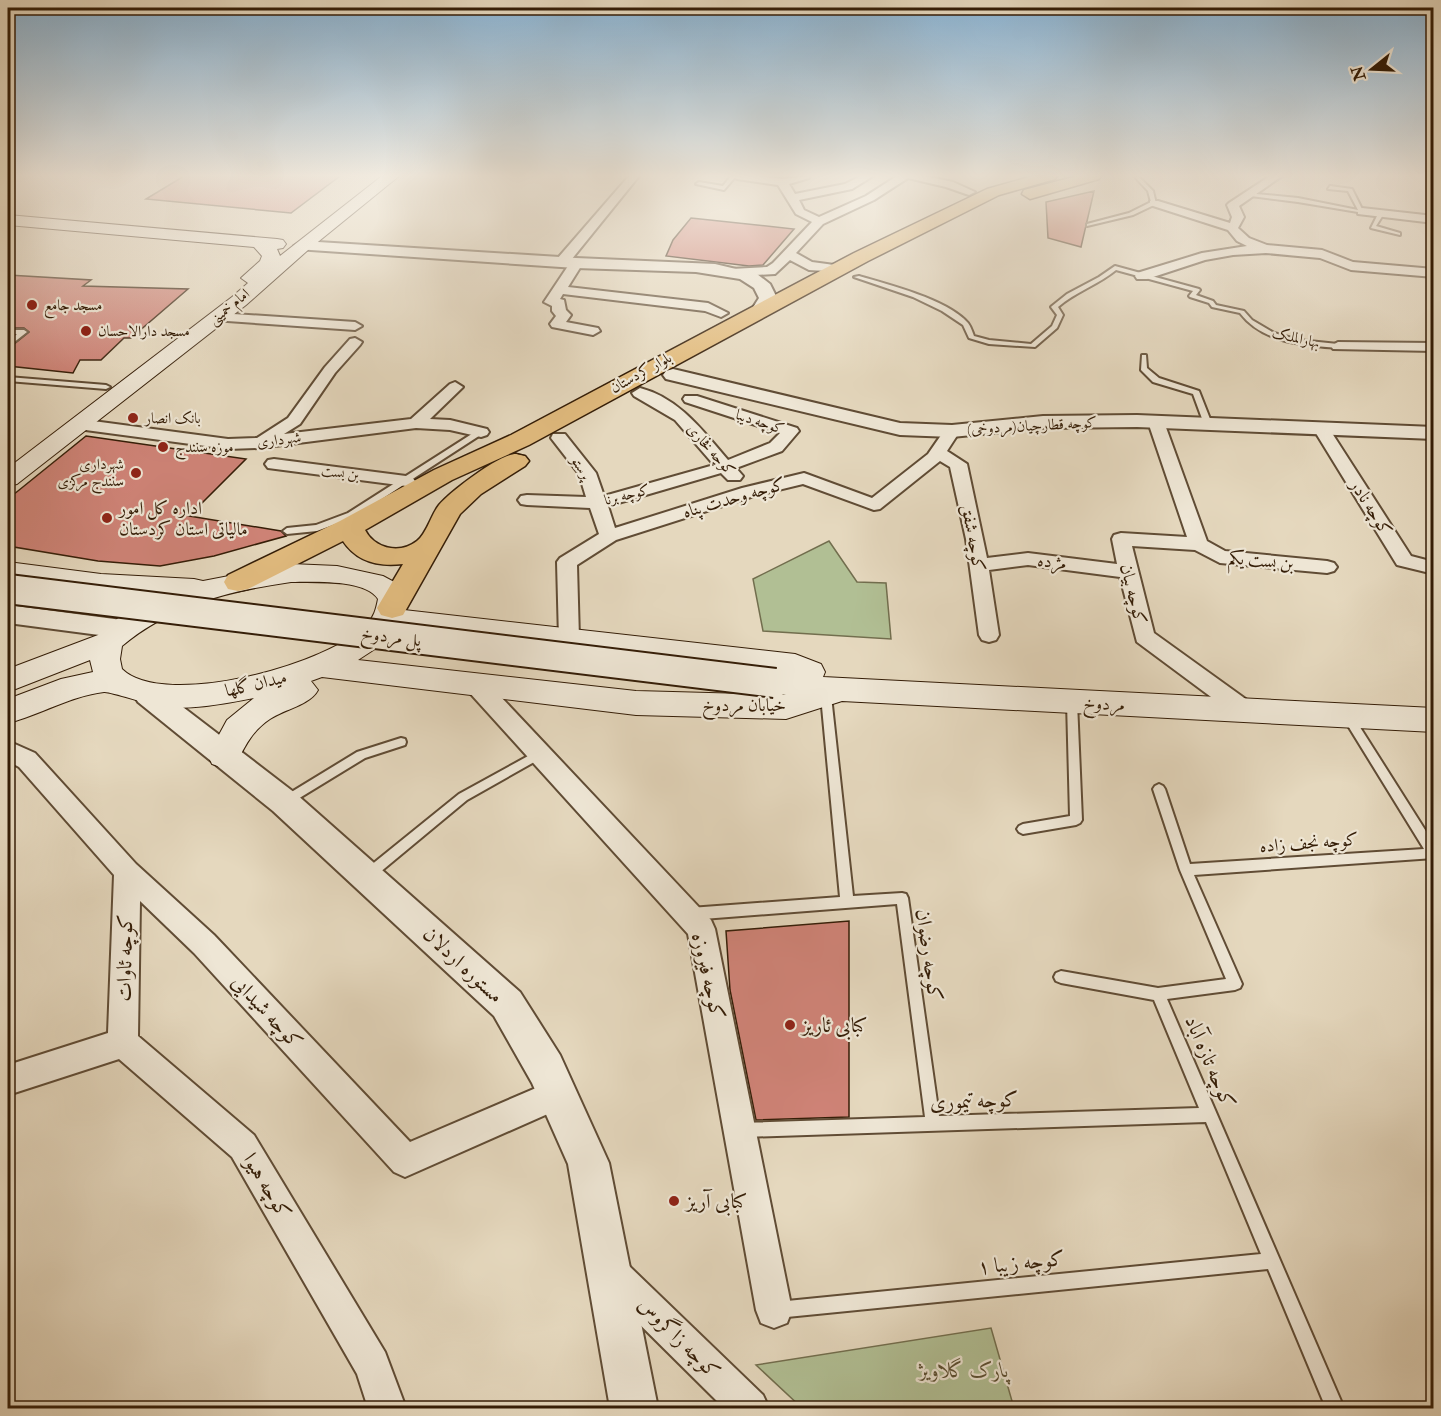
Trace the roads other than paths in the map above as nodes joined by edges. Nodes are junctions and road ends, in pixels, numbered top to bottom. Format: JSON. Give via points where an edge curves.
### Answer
{"nodes":[{"id":1,"x":258,"y":242,"type":"joint"},
{"id":2,"x":307,"y":242,"type":"edge"},
{"id":3,"x":585,"y":242,"type":"edge"},
{"id":4,"x":799,"y":242,"type":"edge"},
{"id":5,"x":903,"y":242,"type":"edge"},
{"id":6,"x":917,"y":242,"type":"edge"},
{"id":7,"x":1248,"y":242,"type":"edge"},
{"id":8,"x":302,"y":246,"type":"junction"},
{"id":9,"x":1266,"y":249,"type":"junction"},
{"id":10,"x":788,"y":254,"type":"junction"},
{"id":11,"x":570,"y":263,"type":"junction"},
{"id":12,"x":736,"y":272,"type":"junction"},
{"id":13,"x":847,"y":273,"type":"junction"},
{"id":14,"x":1434,"y":273,"type":"edge"},
{"id":15,"x":1142,"y":276,"type":"junction"},
{"id":16,"x":810,"y":284,"type":"junction"},
{"id":17,"x":559,"y":290,"type":"junction"},
{"id":18,"x":759,"y":312,"type":"junction"},
{"id":19,"x":721,"y":313,"type":"dead end"},
{"id":20,"x":218,"y":317,"type":"junction"},
{"id":21,"x":355,"y":326,"type":"dead end"},
{"id":22,"x":593,"y":331,"type":"dead end"},
{"id":23,"x":8,"y":332,"type":"edge"},
{"id":24,"x":355,"y":342,"type":"dead end"},
{"id":25,"x":8,"y":345,"type":"edge"},
{"id":26,"x":1338,"y":346,"type":"joint"},
{"id":27,"x":1428,"y":347,"type":"edge"},
{"id":28,"x":1144,"y":356,"type":"dead end"},
{"id":29,"x":1434,"y":366,"type":"edge"},
{"id":30,"x":673,"y":375,"type":"junction"},
{"id":31,"x":8,"y":379,"type":"edge"},
{"id":32,"x":712,"y":385,"type":"junction"},
{"id":33,"x":106,"y":387,"type":"junction"},
{"id":34,"x":455,"y":387,"type":"dead end"},
{"id":35,"x":640,"y":393,"type":"junction"},
{"id":36,"x":691,"y":399,"type":"junction"},
{"id":37,"x":668,"y":409,"type":"junction"},
{"id":38,"x":1156,"y":422,"type":"junction"},
{"id":39,"x":416,"y":423,"type":"junction"},
{"id":40,"x":78,"y":424,"type":"junction"},
{"id":41,"x":1208,"y":424,"type":"junction"},
{"id":42,"x":1322,"y":430,"type":"junction"},
{"id":43,"x":952,"y":431,"type":"junction"},
{"id":44,"x":481,"y":432,"type":"joint"},
{"id":45,"x":1434,"y":433,"type":"edge"},
{"id":46,"x":559,"y":438,"type":"junction"},
{"id":47,"x":259,"y":443,"type":"junction"},
{"id":48,"x":938,"y":453,"type":"junction"},
{"id":49,"x":8,"y":461,"type":"edge"},
{"id":50,"x":274,"y":464,"type":"dead end"},
{"id":51,"x":724,"y":467,"type":"junction"},
{"id":52,"x":8,"y":479,"type":"edge"},
{"id":53,"x":406,"y":481,"type":"junction"},
{"id":54,"x":748,"y":492,"type":"junction"},
{"id":55,"x":527,"y":500,"type":"dead end"},
{"id":56,"x":596,"y":502,"type":"junction"},
{"id":57,"x":350,"y":527,"type":"junction"},
{"id":58,"x":287,"y":531,"type":"dead end"},
{"id":59,"x":609,"y":536,"type":"junction"},
{"id":60,"x":1199,"y":544,"type":"junction"},
{"id":61,"x":426,"y":547,"type":"junction"},
{"id":62,"x":978,"y":565,"type":"junction"},
{"id":63,"x":1327,"y":567,"type":"dead end"},
{"id":64,"x":1434,"y":568,"type":"edge"},
{"id":65,"x":8,"y":571,"type":"edge"},
{"id":66,"x":1127,"y":572,"type":"junction"},
{"id":67,"x":238,"y":582,"type":"junction"},
{"id":68,"x":210,"y":588,"type":"junction"},
{"id":69,"x":8,"y":589,"type":"edge"},
{"id":70,"x":389,"y":613,"type":"junction"},
{"id":71,"x":8,"y":614,"type":"edge"},
{"id":72,"x":989,"y":635,"type":"dead end"},
{"id":73,"x":115,"y":636,"type":"junction"},
{"id":74,"x":568,"y":639,"type":"junction"},
{"id":75,"x":318,"y":666,"type":"junction"},
{"id":76,"x":370,"y":673,"type":"junction"},
{"id":77,"x":114,"y":679,"type":"junction"},
{"id":78,"x":8,"y":681,"type":"edge"},
{"id":79,"x":775,"y":683,"type":"joint"},
{"id":80,"x":477,"y":686,"type":"junction"},
{"id":81,"x":836,"y":693,"type":"junction"},
{"id":82,"x":148,"y":694,"type":"junction"},
{"id":83,"x":1072,"y":702,"type":"junction"},
{"id":84,"x":8,"y":711,"type":"edge"},
{"id":85,"x":1246,"y":711,"type":"junction"},
{"id":86,"x":1347,"y":716,"type":"junction"},
{"id":87,"x":1434,"y":720,"type":"edge"},
{"id":88,"x":401,"y":742,"type":"dead end"},
{"id":89,"x":8,"y":750,"type":"edge"},
{"id":90,"x":539,"y":754,"type":"junction"},
{"id":91,"x":224,"y":755,"type":"junction"},
{"id":92,"x":1160,"y":789,"type":"dead end"},
{"id":93,"x":284,"y":802,"type":"junction"},
{"id":94,"x":1023,"y":829,"type":"dead end"},
{"id":95,"x":1433,"y":853,"type":"edge"},
{"id":96,"x":1186,"y":870,"type":"junction"},
{"id":97,"x":127,"y":872,"type":"junction"},
{"id":98,"x":366,"y":876,"type":"junction"},
{"id":99,"x":847,"y":902,"type":"junction"},
{"id":100,"x":687,"y":914,"type":"junction"},
{"id":101,"x":1061,"y":977,"type":"dead end"},
{"id":102,"x":1158,"y":994,"type":"junction"},
{"id":103,"x":123,"y":1043,"type":"junction"},
{"id":104,"x":8,"y":1080,"type":"edge"},
{"id":105,"x":557,"y":1094,"type":"junction"},
{"id":106,"x":1210,"y":1115,"type":"junction"},
{"id":107,"x":933,"y":1123,"type":"junction"},
{"id":108,"x":739,"y":1130,"type":"junction"},
{"id":109,"x":1272,"y":1261,"type":"junction"},
{"id":110,"x":608,"y":1268,"type":"junction"},
{"id":111,"x":774,"y":1310,"type":"joint"},
{"id":112,"x":387,"y":1408,"type":"edge"},
{"id":113,"x":634,"y":1408,"type":"edge"},
{"id":114,"x":750,"y":1408,"type":"edge"},
{"id":115,"x":1335,"y":1408,"type":"edge"}],
"edges":[{"from":1,"to":8,"type":"main road"},
{"from":1,"to":33,"type":"main road","name":"امام خمینی","via":[[272,254],[265,267]]},
{"from":2,"to":8,"type":"main road","name":"امام خمینی"},
{"from":3,"to":11,"type":"street"},
{"from":4,"to":10,"type":"street"},
{"from":5,"to":13,"type":"main road","name":"بلوار کردستان"},
{"from":6,"to":13,"type":"main road","name":"بلوار کردستان"},
{"from":7,"to":9,"type":"street"},
{"from":8,"to":11,"type":"street"},
{"from":8,"to":20,"type":"main road","name":"امام خمینی"},
{"from":9,"to":14,"type":"street","via":[[1322,254],[1351,266]]},
{"from":9,"to":15,"type":"street","via":[[1202,257]]},
{"from":10,"to":12,"type":"street","via":[[770,271]]},
{"from":10,"to":13,"type":"street","via":[[809,266]]},
{"from":10,"to":16,"type":"street"},
{"from":11,"to":12,"type":"street","via":[[649,264]]},
{"from":11,"to":17,"type":"street"},
{"from":12,"to":18,"type":"street","via":[[760,283],[768,294]]},
{"from":13,"to":15,"type":"lane","name":"بهارالملک","via":[[951,313],[966,325],[971,337],[1033,346],[1055,327],[1060,315],[1054,307],[1068,294],[1115,268]]},
{"from":13,"to":16,"type":"main road","name":"بلوار کردستان"},
{"from":13,"to":30,"type":"main road","name":"بلوار کردستان"},
{"from":15,"to":26,"type":"lane","name":"بهارالملک","via":[[1197,290],[1192,296],[1242,312],[1247,321],[1268,332],[1299,342]]},
{"from":16,"to":18,"type":"main road","name":"بلوار کردستان"},
{"from":17,"to":19,"type":"street","via":[[708,307]]},
{"from":17,"to":22,"type":"street","via":[[551,302],[559,303],[559,311],[564,315],[557,324]]},
{"from":18,"to":57,"type":"main road","name":"بلوار کردستان"},
{"from":20,"to":21,"type":"street"},
{"from":20,"to":40,"type":"main road","name":"امام خمینی"},
{"from":23,"to":25,"type":"lane","via":[[24,332]]},
{"from":24,"to":47,"type":"street","via":[[294,421]]},
{"from":26,"to":27,"type":"street","name":"بهارالملک"},
{"from":27,"to":29,"type":"street"},
{"from":28,"to":41,"type":"lane","via":[[1143,369],[1156,380],[1196,393]]},
{"from":30,"to":32,"type":"street","name":"کوچه قطارچیان(مردوخی)"},
{"from":30,"to":35,"type":"main road","name":"بلوار کردستان"},
{"from":31,"to":33,"type":"lane"},
{"from":32,"to":36,"type":"street"},
{"from":32,"to":43,"type":"street","name":"کوچه قطارچیان(مردوخی)","via":[[900,429]]},
{"from":33,"to":49,"type":"main road","name":"امام خمینی"},
{"from":34,"to":39,"type":"street"},
{"from":35,"to":37,"type":"street","name":"کوچه فخاری"},
{"from":35,"to":46,"type":"main road","name":"بلوار کردستان"},
{"from":36,"to":37,"type":"street"},
{"from":36,"to":51,"type":"street","name":"کوچه دیبا","via":[[791,431],[776,447]]},
{"from":37,"to":51,"type":"street","name":"کوچه فخاری","via":[[681,416]]},
{"from":38,"to":41,"type":"street","name":"کوچه قطارچیان(مردوخی)"},
{"from":38,"to":43,"type":"street","name":"کوچه قطارچیان(مردوخی)","via":[[1043,422]]},
{"from":38,"to":60,"type":"street"},
{"from":39,"to":44,"type":"street","name":"شهرداری"},
{"from":39,"to":47,"type":"street","name":"شهرداری"},
{"from":40,"to":47,"type":"street","name":"شهرداری","via":[[228,444]]},
{"from":40,"to":52,"type":"main road","name":"امام خمینی"},
{"from":41,"to":42,"type":"street","name":"کوچه قطارچیان(مردوخی)"},
{"from":42,"to":45,"type":"street","name":"کوچه قطارچیان(مردوخی)"},
{"from":42,"to":64,"type":"street","name":"کوچه نادر","via":[[1404,561]]},
{"from":43,"to":48,"type":"street","name":"کوچه وحدت پناه"},
{"from":44,"to":53,"type":"lane"},
{"from":46,"to":56,"type":"street","name":"پرستو","via":[[587,473]]},
{"from":46,"to":61,"type":"main road","name":"بلوار کردستان","via":[[472,488],[449,510]]},
{"from":48,"to":54,"type":"street","name":"کوچه وحدت پناه","via":[[874,505],[804,478]]},
{"from":48,"to":62,"type":"street","name":"کوچه شفق","via":[[958,464]]},
{"from":50,"to":53,"type":"street","name":"بن بست"},
{"from":51,"to":54,"type":"street","name":"کوچه فخاری"},
{"from":51,"to":56,"type":"street","name":"کوچه برنا"},
{"from":53,"to":58,"type":"lane","via":[[351,515],[318,528]]},
{"from":54,"to":59,"type":"street","name":"کوچه وحدت پناه"},
{"from":55,"to":56,"type":"street","name":"کوچه برنا"},
{"from":56,"to":59,"type":"street","name":"پرستو"},
{"from":57,"to":61,"type":"main road","via":[[362,548],[373,553],[402,556]]},
{"from":57,"to":67,"type":"main road","name":"بلوار کردستان"},
{"from":59,"to":74,"type":"street","name":"کوچه وحدت پناه","via":[[567,562]]},
{"from":60,"to":63,"type":"street","name":"بن بست یکم","via":[[1220,557]]},
{"from":60,"to":66,"type":"street","name":"کوچه بیان","via":[[1121,539]]},
{"from":61,"to":70,"type":"main road","name":"بلوار کردستان"},
{"from":62,"to":66,"type":"street","name":"مژده","via":[[1028,559]]},
{"from":62,"to":72,"type":"street","name":"کوچه شفق"},
{"from":65,"to":68,"type":"main road","via":[[81,583]]},
{"from":66,"to":85,"type":"street","name":"کوچه بیان","via":[[1144,637]]},
{"from":67,"to":68,"type":"main road"},
{"from":67,"to":70,"type":"main road","via":[[291,573],[339,573],[374,582],[385,590],[391,598]]},
{"from":68,"to":73,"type":"main road","via":[[139,618]]},
{"from":69,"to":79,"type":"main road","name":"پل مردوخ","bridge":true},
{"from":70,"to":74,"type":"main road","via":[[484,631]]},
{"from":70,"to":75,"type":"main road","name":"میدان گلها","via":[[378,632],[364,643]]},
{"from":71,"to":73,"type":"street"},
{"from":73,"to":77,"type":"main road","via":[[104,664]]},
{"from":73,"to":78,"type":"main road"},
{"from":74,"to":81,"type":"main road","via":[[795,665]]},
{"from":75,"to":76,"type":"main road","name":"خیابان مردوخ"},
{"from":75,"to":82,"type":"main road","name":"میدان گلها","via":[[232,691],[195,696]]},
{"from":76,"to":80,"type":"main road","name":"خیابان مردوخ"},
{"from":76,"to":91,"type":"main road","via":[[294,693],[261,709],[238,729]]},
{"from":77,"to":82,"type":"main road","name":"میدان گلها"},
{"from":77,"to":84,"type":"main road","via":[[72,687]]},
{"from":79,"to":81,"type":"main road","name":"مردوخ"},
{"from":80,"to":81,"type":"main road","name":"خیابان مردوخ","via":[[636,703],[763,707],[786,707]]},
{"from":80,"to":90,"type":"street","name":"کوچه فیروزه"},
{"from":81,"to":83,"type":"main road","name":"مردوخ"},
{"from":81,"to":99,"type":"lane"},
{"from":82,"to":91,"type":"street","name":"مستوره اردلان"},
{"from":83,"to":85,"type":"main road","name":"مردوخ"},
{"from":83,"to":94,"type":"lane","via":[[1076,820]]},
{"from":85,"to":86,"type":"main road","name":"مردوخ"},
{"from":86,"to":87,"type":"main road","name":"مردوخ"},
{"from":86,"to":95,"type":"lane"},
{"from":88,"to":93,"type":"lane","via":[[362,755]]},
{"from":89,"to":97,"type":"street","name":"کوچه شیدایی","via":[[27,760]]},
{"from":90,"to":98,"type":"lane","via":[[463,797]]},
{"from":90,"to":100,"type":"street","name":"کوچه فیروزه"},
{"from":91,"to":93,"type":"street","name":"مستوره اردلان"},
{"from":92,"to":96,"type":"lane","name":"کوچه تازه آباد"},
{"from":93,"to":98,"type":"street","name":"مستوره اردلان"},
{"from":95,"to":96,"type":"lane","name":"کوچه نجف زاده"},
{"from":96,"to":102,"type":"lane","name":"کوچه تازه آباد","via":[[1234,984]]},
{"from":97,"to":103,"type":"street","name":"کوچه ئاوات"},
{"from":97,"to":105,"type":"street","name":"کوچه شیدایی","via":[[204,944],[405,1161]]},
{"from":98,"to":105,"type":"street","name":"مستوره اردلان","via":[[507,1004]]},
{"from":99,"to":100,"type":"lane","name":"کوچه رضوان"},
{"from":99,"to":107,"type":"lane","name":"کوچه رضوان","via":[[902,898]]},
{"from":100,"to":108,"type":"street","name":"کوچه فیروزه","via":[[701,929]]},
{"from":101,"to":102,"type":"lane"},
{"from":102,"to":106,"type":"lane","name":"کوچه تازه آباد"},
{"from":103,"to":104,"type":"street"},
{"from":103,"to":112,"type":"street","name":"کوچه هیوا","via":[[243,1146],[372,1365]]},
{"from":105,"to":110,"type":"street","name":"مستوره اردلان","via":[[588,1163]]},
{"from":106,"to":107,"type":"lane","name":"کوچه تیموری"},
{"from":106,"to":109,"type":"lane","name":"کوچه تازه آباد"},
{"from":107,"to":108,"type":"lane","name":"کوچه تیموری"},
{"from":108,"to":111,"type":"street","name":"کوچه فیروزه"},
{"from":109,"to":111,"type":"lane","name":"کوچه زیبا ۱"},
{"from":109,"to":115,"type":"lane","name":"کوچه تازه آباد"},
{"from":110,"to":113,"type":"street","name":"مستوره اردلان"},
{"from":110,"to":114,"type":"street","name":"کوچه زاگروس"}]}
